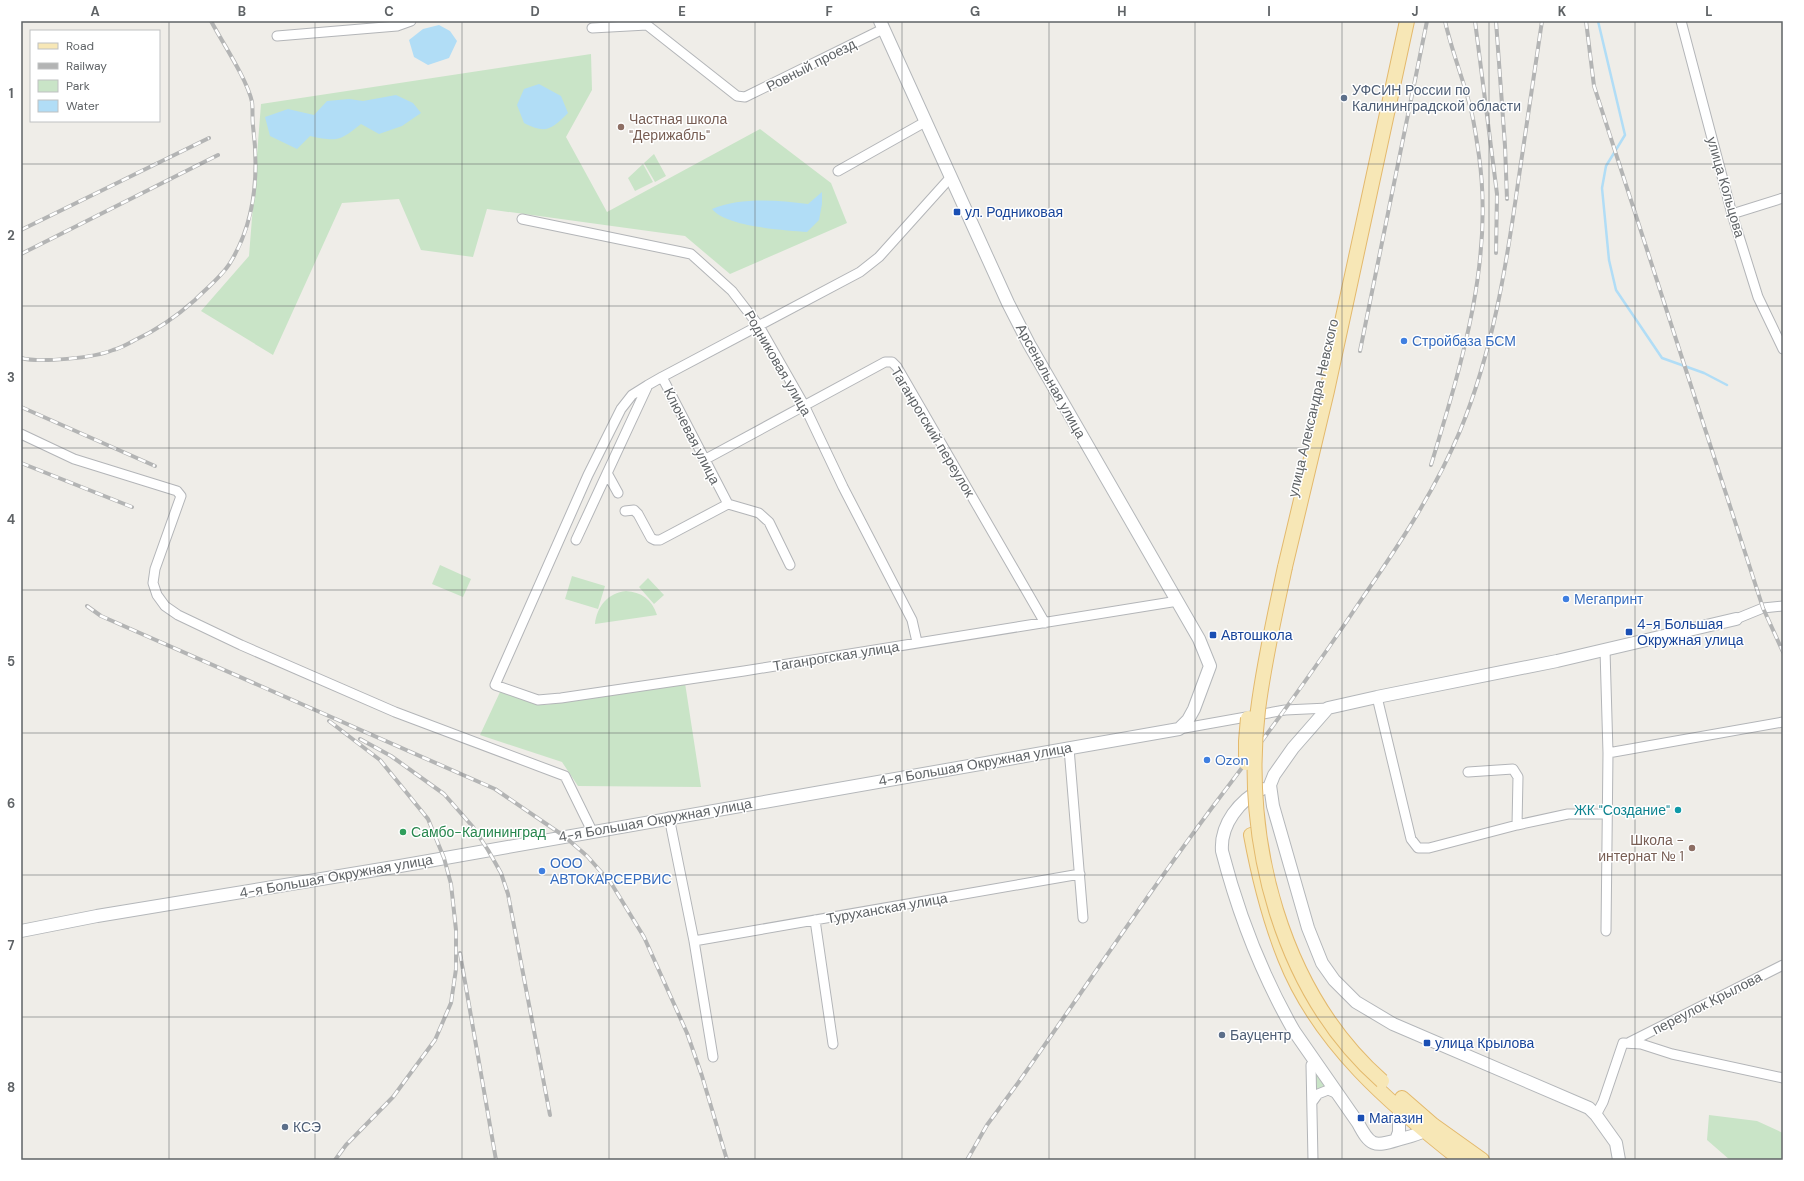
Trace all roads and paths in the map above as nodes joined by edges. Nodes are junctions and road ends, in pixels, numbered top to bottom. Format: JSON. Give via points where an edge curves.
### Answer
{"nodes":[{"id":1,"x":411,"y":21,"type":"edge"},
{"id":2,"x":1400,"y":21,"type":"edge"},
{"id":3,"x":1407,"y":21,"type":"edge"},
{"id":4,"x":1681,"y":21,"type":"edge"},
{"id":5,"x":647,"y":23,"type":"edge"},
{"id":6,"x":882,"y":25,"type":"edge"},
{"id":7,"x":592,"y":28,"type":"dead end"},
{"id":8,"x":278,"y":36,"type":"dead end"},
{"id":9,"x":925,"y":122,"type":"junction"},
{"id":10,"x":838,"y":171,"type":"dead end"},
{"id":11,"x":950,"y":178,"type":"junction"},
{"id":12,"x":1783,"y":198,"type":"edge"},
{"id":13,"x":1732,"y":214,"type":"junction"},
{"id":14,"x":522,"y":219,"type":"dead end"},
{"id":15,"x":759,"y":326,"type":"junction"},
{"id":16,"x":1783,"y":349,"type":"edge"},
{"id":17,"x":662,"y":378,"type":"junction"},
{"id":18,"x":648,"y":385,"type":"junction"},
{"id":19,"x":804,"y":405,"type":"junction"},
{"id":20,"x":21,"y":434,"type":"edge"},
{"id":21,"x":704,"y":460,"type":"junction"},
{"id":22,"x":608,"y":473,"type":"junction"},
{"id":23,"x":618,"y":493,"type":"dead end"},
{"id":24,"x":728,"y":504,"type":"junction"},
{"id":25,"x":625,"y":512,"type":"dead end"},
{"id":26,"x":576,"y":540,"type":"dead end"},
{"id":27,"x":790,"y":565,"type":"dead end"},
{"id":28,"x":1282,"y":567,"type":"junction"},
{"id":29,"x":1178,"y":601,"type":"junction"},
{"id":30,"x":1781,"y":606,"type":"edge"},
{"id":31,"x":1736,"y":619,"type":"joint"},
{"id":32,"x":1045,"y":623,"type":"junction"},
{"id":33,"x":917,"y":642,"type":"junction"},
{"id":34,"x":1606,"y":650,"type":"junction"},
{"id":35,"x":1377,"y":697,"type":"junction"},
{"id":36,"x":1328,"y":708,"type":"junction"},
{"id":37,"x":1783,"y":722,"type":"edge"},
{"id":38,"x":1179,"y":729,"type":"junction"},
{"id":39,"x":1069,"y":748,"type":"junction"},
{"id":40,"x":1608,"y":753,"type":"junction"},
{"id":41,"x":1468,"y":772,"type":"dead end"},
{"id":42,"x":1271,"y":790,"type":"junction"},
{"id":43,"x":1607,"y":814,"type":"junction"},
{"id":44,"x":669,"y":817,"type":"junction"},
{"id":45,"x":1517,"y":825,"type":"junction"},
{"id":46,"x":592,"y":831,"type":"junction"},
{"id":47,"x":1080,"y":874,"type":"junction"},
{"id":48,"x":1083,"y":918,"type":"dead end"},
{"id":49,"x":815,"y":920,"type":"junction"},
{"id":50,"x":21,"y":931,"type":"edge"},
{"id":51,"x":1606,"y":931,"type":"dead end"},
{"id":52,"x":694,"y":941,"type":"junction"},
{"id":53,"x":1783,"y":965,"type":"edge"},
{"id":54,"x":1630,"y":1042,"type":"junction"},
{"id":55,"x":833,"y":1044,"type":"dead end"},
{"id":56,"x":713,"y":1057,"type":"dead end"},
{"id":57,"x":1315,"y":1061,"type":"junction"},
{"id":58,"x":1783,"y":1078,"type":"edge"},
{"id":59,"x":1378,"y":1084,"type":"junction"},
{"id":60,"x":1338,"y":1094,"type":"junction"},
{"id":61,"x":1313,"y":1101,"type":"junction"},
{"id":62,"x":1399,"y":1108,"type":"junction"},
{"id":63,"x":1596,"y":1115,"type":"junction"},
{"id":64,"x":1424,"y":1131,"type":"junction"},
{"id":65,"x":1396,"y":1140,"type":"junction"},
{"id":66,"x":1313,"y":1160,"type":"edge"},
{"id":67,"x":1461,"y":1160,"type":"edge"},
{"id":68,"x":1482,"y":1160,"type":"edge"},
{"id":69,"x":1619,"y":1160,"type":"edge"}],
"edges":[{"from":1,"to":8,"type":"street","via":[[397,26]]},
{"from":2,"to":28,"type":"main road","name":"улица Александра Невского"},
{"from":3,"to":28,"type":"main road","via":[[1327,391]]},
{"from":4,"to":13,"type":"street","name":"улица Кольцова"},
{"from":5,"to":6,"type":"street","name":"Ровный проезд","via":[[737,96],[745,97]]},
{"from":5,"to":7,"type":"street"},
{"from":6,"to":9,"type":"street","name":"Арсенальная улица"},
{"from":9,"to":10,"type":"street"},
{"from":9,"to":11,"type":"street","name":"Арсенальная улица"},
{"from":11,"to":15,"type":"street","name":"Ключевая улица","via":[[860,272]]},
{"from":11,"to":29,"type":"street","name":"Арсенальная улица","via":[[1029,344]]},
{"from":12,"to":13,"type":"street"},
{"from":13,"to":16,"type":"street","name":"улица Кольцова","via":[[1758,297]]},
{"from":14,"to":15,"type":"street","name":"Родниковая улица","via":[[691,254],[732,291]]},
{"from":15,"to":17,"type":"street","name":"Ключевая улица"},
{"from":15,"to":19,"type":"street","name":"Родниковая улица"},
{"from":17,"to":18,"type":"street"},
{"from":17,"to":21,"type":"street","name":"Ключевая улица"},
{"from":18,"to":22,"type":"street"},
{"from":18,"to":33,"type":"street","name":"Таганрогская улица","via":[[632,395],[621,409],[604,442],[495,685],[538,700],[561,698]]},
{"from":19,"to":21,"type":"street","name":"Таганрогский переулок"},
{"from":19,"to":32,"type":"street","name":"Таганрогский переулок","via":[[885,362],[892,362],[898,367]]},
{"from":19,"to":33,"type":"street","name":"Родниковая улица","via":[[846,494],[912,620]]},
{"from":20,"to":46,"type":"street","via":[[74,459],[177,491],[181,496],[155,570],[153,583],[157,595],[178,615],[395,712],[565,776]]},
{"from":21,"to":24,"type":"street","name":"Ключевая улица"},
{"from":22,"to":23,"type":"street"},
{"from":22,"to":26,"type":"street"},
{"from":24,"to":25,"type":"street","via":[[660,540],[651,538],[634,510]]},
{"from":24,"to":27,"type":"street","via":[[758,513],[769,522]]},
{"from":28,"to":59,"type":"main road","name":"улица Александра Невского","bridge":true,"via":[[1255,674],[1246,742],[1246,788],[1260,884],[1285,960],[1304,998],[1351,1062]]},
{"from":29,"to":32,"type":"street","name":"Таганрогская улица"},
{"from":29,"to":38,"type":"street","name":"Арсенальная улица","via":[[1200,639],[1210,666],[1194,709]]},
{"from":30,"to":31,"type":"street","via":[[1763,608]]},
{"from":31,"to":34,"type":"street"},
{"from":32,"to":33,"type":"street","name":"Таганрогская улица"},
{"from":34,"to":35,"type":"street"},
{"from":34,"to":40,"type":"street"},
{"from":35,"to":36,"type":"street"},
{"from":35,"to":45,"type":"street","via":[[1411,839],[1418,848],[1429,848]]},
{"from":36,"to":38,"type":"street","name":"4-я Большая Окружная улица","via":[[1285,710]]},
{"from":36,"to":42,"type":"street","via":[[1293,748],[1274,775]]},
{"from":37,"to":40,"type":"street"},
{"from":38,"to":39,"type":"street","name":"4-я Большая Окружная улица"},
{"from":39,"to":44,"type":"street","name":"4-я Большая Окружная улица"},
{"from":39,"to":47,"type":"street"},
{"from":40,"to":43,"type":"street"},
{"from":41,"to":45,"type":"street","via":[[1513,769],[1516,772]]},
{"from":42,"to":57,"type":"street","via":[[1250,801],[1233,815],[1224,833],[1222,851],[1240,911],[1261,965],[1285,1016]]},
{"from":42,"to":63,"type":"street","via":[[1308,928],[1322,963],[1334,980],[1356,1002],[1393,1024],[1589,1108]]},
{"from":43,"to":45,"type":"street","via":[[1568,814]]},
{"from":43,"to":51,"type":"street"},
{"from":44,"to":46,"type":"street","name":"4-я Большая Окружная улица"},
{"from":44,"to":52,"type":"street"},
{"from":46,"to":50,"type":"street","name":"4-я Большая Окружная улица"},
{"from":47,"to":48,"type":"street"},
{"from":47,"to":49,"type":"street","name":"Туруханская улица"},
{"from":49,"to":52,"type":"street","name":"Туруханская улица"},
{"from":49,"to":55,"type":"street"},
{"from":52,"to":56,"type":"street"},
{"from":53,"to":54,"type":"street","name":"переулок Крылова"},
{"from":54,"to":58,"type":"street","via":[[1672,1054]]},
{"from":54,"to":63,"type":"street","via":[[1623,1043]]},
{"from":57,"to":60,"type":"street"},
{"from":57,"to":61,"type":"street","via":[[1311,1065]]},
{"from":59,"to":62,"type":"main road"},
{"from":59,"to":68,"type":"main road"},
{"from":60,"to":61,"type":"street","via":[[1328,1090],[1318,1094]]},
{"from":60,"to":65,"type":"street","via":[[1372,1142],[1379,1145]]},
{"from":61,"to":66,"type":"street"},
{"from":62,"to":64,"type":"main road"},
{"from":62,"to":65,"type":"street","via":[[1399,1132]]},
{"from":63,"to":69,"type":"street","via":[[1616,1143]]},
{"from":64,"to":65,"type":"street","via":[[1415,1136]]},
{"from":64,"to":67,"type":"main road"}]}
